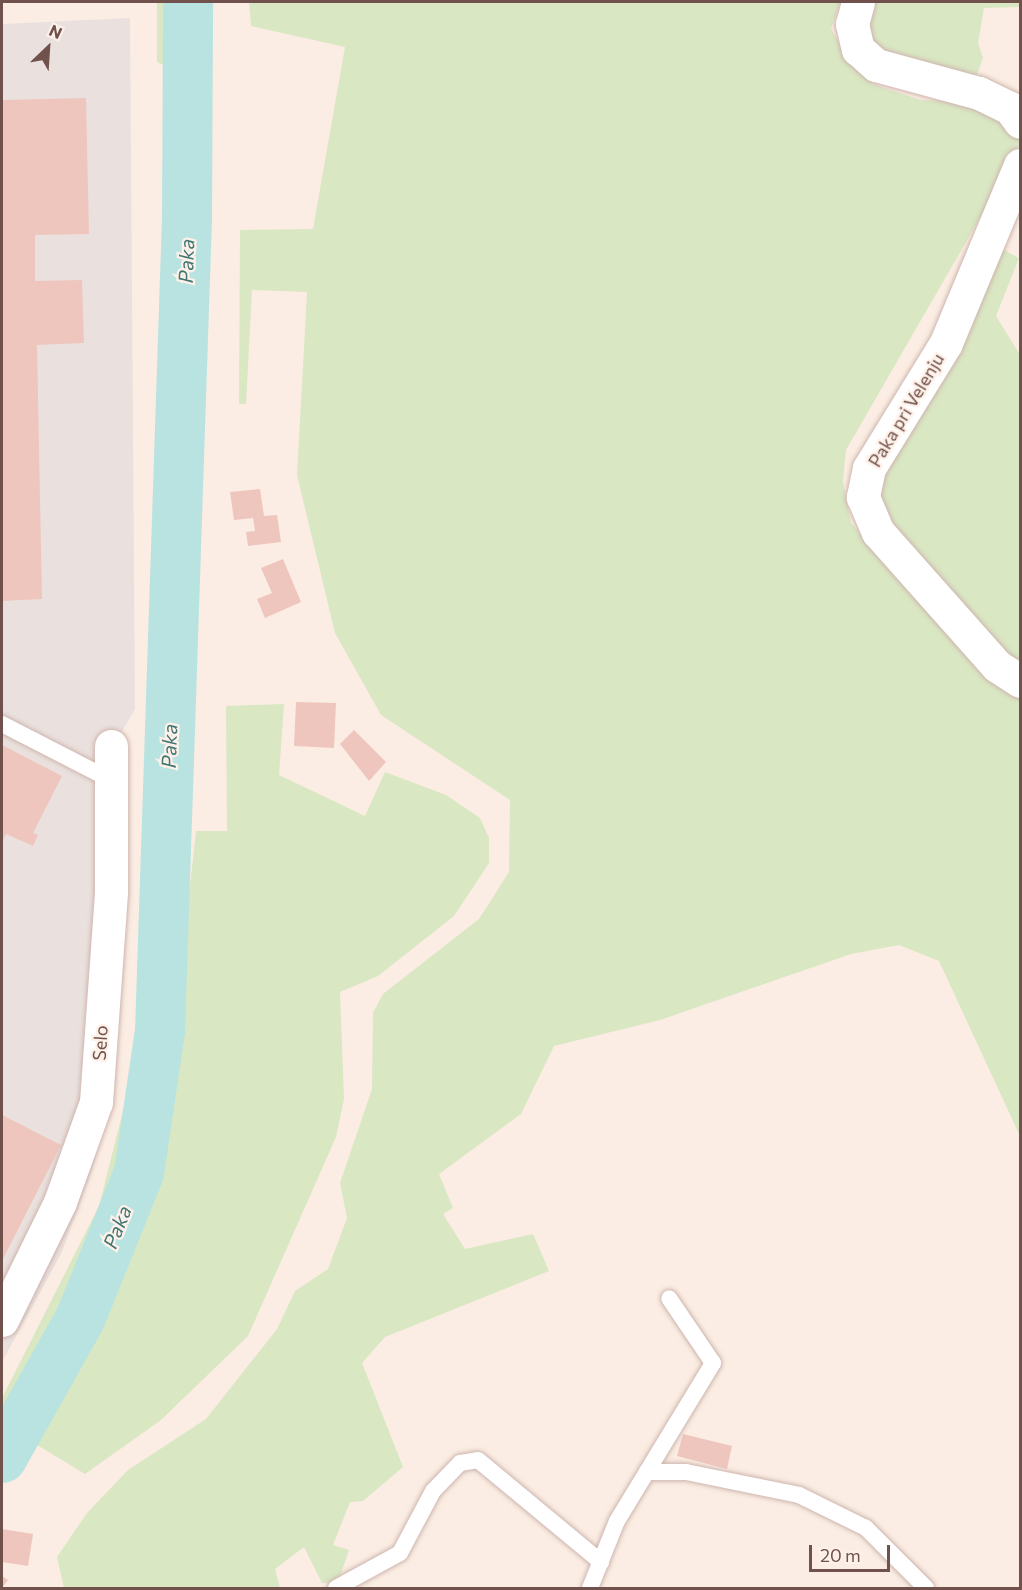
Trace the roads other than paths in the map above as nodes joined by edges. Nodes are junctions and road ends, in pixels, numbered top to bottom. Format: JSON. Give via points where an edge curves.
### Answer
{"nodes":[{"id":1,"x":858,"y":2,"type":"edge"},
{"id":2,"x":1020,"y":122,"type":"edge"},
{"id":3,"x":1020,"y":165,"type":"edge"},
{"id":4,"x":1020,"y":681,"type":"edge"},
{"id":5,"x":2,"y":724,"type":"edge"},
{"id":6,"x":111,"y":746,"type":"dead end"},
{"id":7,"x":111,"y":780,"type":"junction"},
{"id":8,"x":669,"y":1298,"type":"dead end"},
{"id":9,"x":2,"y":1320,"type":"edge"},
{"id":10,"x":647,"y":1472,"type":"junction"},
{"id":11,"x":601,"y":1562,"type":"junction"},
{"id":12,"x":336,"y":1588,"type":"edge"},
{"id":13,"x":590,"y":1588,"type":"edge"},
{"id":14,"x":926,"y":1588,"type":"edge"}],
"edges":[{"from":1,"to":2,"type":"street","via":[[852,24],[858,49],[876,64],[979,93],[1010,108]]},
{"from":3,"to":4,"type":"street","name":"Paka pri Velenju","via":[[946,343],[869,468],[863,497],[878,532],[997,666]]},
{"from":5,"to":7,"type":"lane"},
{"from":6,"to":7,"type":"street","name":"Selo"},
{"from":7,"to":9,"type":"street","name":"Selo","via":[[111,892],[96,1102],[60,1202]]},
{"from":8,"to":10,"type":"lane","via":[[713,1364]]},
{"from":10,"to":11,"type":"lane"},
{"from":10,"to":14,"type":"lane","via":[[686,1472],[798,1495],[866,1528]]},
{"from":11,"to":12,"type":"lane","via":[[478,1460],[460,1463],[433,1491],[400,1553]]},
{"from":11,"to":13,"type":"lane"}]}
